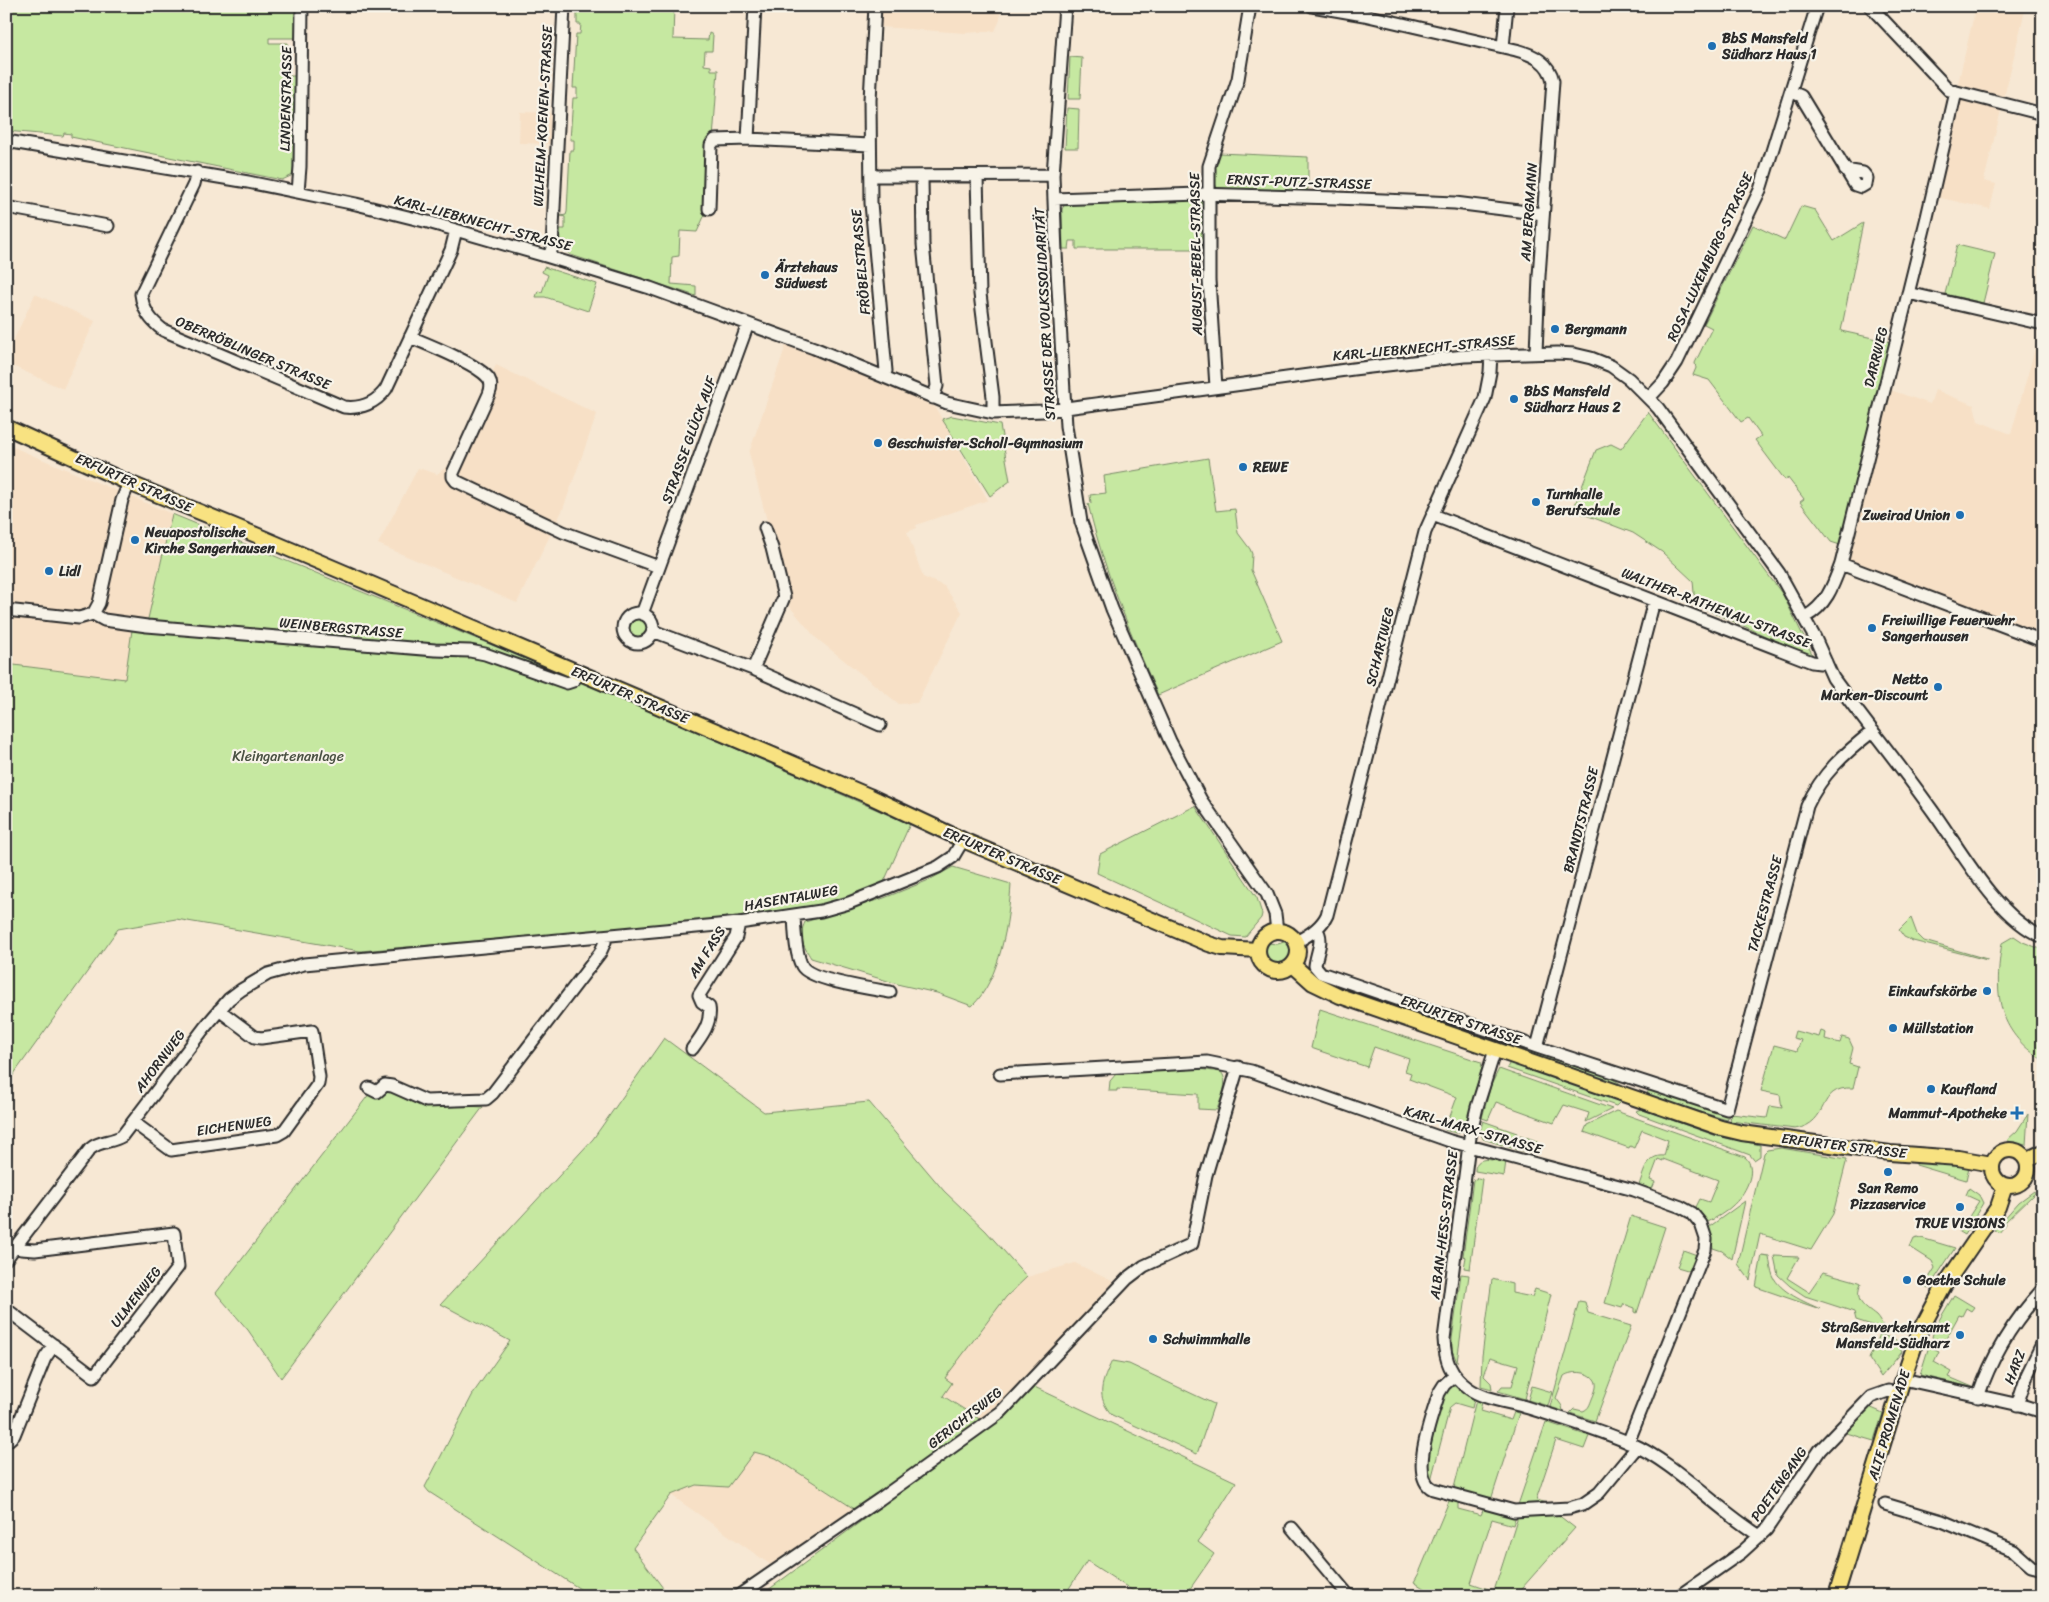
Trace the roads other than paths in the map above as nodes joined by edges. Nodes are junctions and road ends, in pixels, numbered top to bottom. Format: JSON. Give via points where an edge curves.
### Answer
{"nodes":[{"id":1,"x":302,"y":6,"type":"edge"},
{"id":2,"x":564,"y":6,"type":"edge"},
{"id":3,"x":755,"y":6,"type":"edge"},
{"id":4,"x":875,"y":6,"type":"edge"},
{"id":5,"x":1065,"y":6,"type":"edge"},
{"id":6,"x":1250,"y":6,"type":"edge"},
{"id":7,"x":1312,"y":6,"type":"edge"},
{"id":8,"x":1507,"y":6,"type":"edge"},
{"id":9,"x":1817,"y":6,"type":"edge"},
{"id":10,"x":1343,"y":8,"type":"edge"},
{"id":11,"x":1876,"y":9,"type":"edge"},
{"id":12,"x":1503,"y":47,"type":"junction"},
{"id":13,"x":1792,"y":92,"type":"junction"},
{"id":14,"x":1956,"y":92,"type":"junction"},
{"id":15,"x":2043,"y":114,"type":"edge"},
{"id":16,"x":748,"y":139,"type":"junction"},
{"id":17,"x":6,"y":141,"type":"edge"},
{"id":18,"x":870,"y":145,"type":"junction"},
{"id":19,"x":1845,"y":170,"type":"dead end"},
{"id":20,"x":197,"y":172,"type":"junction"},
{"id":21,"x":1053,"y":175,"type":"junction"},
{"id":22,"x":871,"y":176,"type":"junction"},
{"id":23,"x":922,"y":176,"type":"junction"},
{"id":24,"x":977,"y":176,"type":"junction"},
{"id":25,"x":298,"y":192,"type":"junction"},
{"id":26,"x":1210,"y":194,"type":"junction"},
{"id":27,"x":1054,"y":198,"type":"junction"},
{"id":28,"x":6,"y":207,"type":"edge"},
{"id":29,"x":709,"y":209,"type":"dead end"},
{"id":30,"x":1543,"y":214,"type":"junction"},
{"id":31,"x":108,"y":226,"type":"dead end"},
{"id":32,"x":456,"y":230,"type":"junction"},
{"id":33,"x":550,"y":257,"type":"junction"},
{"id":34,"x":1908,"y":293,"type":"junction"},
{"id":35,"x":748,"y":324,"type":"junction"},
{"id":36,"x":2043,"y":324,"type":"edge"},
{"id":37,"x":410,"y":337,"type":"junction"},
{"id":38,"x":1536,"y":353,"type":"junction"},
{"id":39,"x":1491,"y":354,"type":"junction"},
{"id":40,"x":884,"y":376,"type":"junction"},
{"id":41,"x":1216,"y":387,"type":"junction"},
{"id":42,"x":933,"y":398,"type":"junction"},
{"id":43,"x":1649,"y":398,"type":"junction"},
{"id":44,"x":1064,"y":408,"type":"junction"},
{"id":45,"x":993,"y":414,"type":"junction"},
{"id":46,"x":6,"y":427,"type":"edge"},
{"id":47,"x":129,"y":483,"type":"junction"},
{"id":48,"x":1433,"y":516,"type":"junction"},
{"id":49,"x":765,"y":528,"type":"dead end"},
{"id":50,"x":1841,"y":564,"type":"junction"},
{"id":51,"x":659,"y":567,"type":"junction"},
{"id":52,"x":1654,"y":601,"type":"junction"},
{"id":53,"x":6,"y":610,"type":"edge"},
{"id":54,"x":93,"y":614,"type":"junction"},
{"id":55,"x":642,"y":614,"type":"junction"},
{"id":56,"x":1805,"y":618,"type":"junction"},
{"id":57,"x":653,"y":631,"type":"junction"},
{"id":58,"x":2043,"y":641,"type":"edge"},
{"id":59,"x":1826,"y":662,"type":"junction"},
{"id":60,"x":753,"y":669,"type":"junction"},
{"id":61,"x":579,"y":673,"type":"junction"},
{"id":62,"x":880,"y":725,"type":"dead end"},
{"id":63,"x":1873,"y":731,"type":"junction"},
{"id":64,"x":963,"y":840,"type":"junction"},
{"id":65,"x":794,"y":916,"type":"junction"},
{"id":66,"x":739,"y":923,"type":"junction"},
{"id":67,"x":1316,"y":929,"type":"junction"},
{"id":68,"x":1277,"y":931,"type":"junction"},
{"id":69,"x":606,"y":936,"type":"junction"},
{"id":70,"x":2043,"y":937,"type":"edge"},
{"id":71,"x":1296,"y":942,"type":"junction"},
{"id":72,"x":1258,"y":950,"type":"junction"},
{"id":73,"x":370,"y":958,"type":"joint"},
{"id":74,"x":1293,"y":965,"type":"junction"},
{"id":75,"x":890,"y":992,"type":"dead end"},
{"id":76,"x":219,"y":1010,"type":"junction"},
{"id":77,"x":1537,"y":1047,"type":"junction"},
{"id":78,"x":692,"y":1049,"type":"dead end"},
{"id":79,"x":1495,"y":1050,"type":"junction"},
{"id":80,"x":1238,"y":1067,"type":"junction"},
{"id":81,"x":1000,"y":1074,"type":"dead end"},
{"id":82,"x":1647,"y":1082,"type":"junction"},
{"id":83,"x":369,"y":1088,"type":"dead end"},
{"id":84,"x":1641,"y":1100,"type":"junction"},
{"id":85,"x":1728,"y":1109,"type":"joint"},
{"id":86,"x":132,"y":1122,"type":"junction"},
{"id":87,"x":1469,"y":1147,"type":"junction"},
{"id":88,"x":2043,"y":1152,"type":"edge"},
{"id":89,"x":2026,"y":1160,"type":"junction"},
{"id":90,"x":1992,"y":1164,"type":"junction"},
{"id":91,"x":2005,"y":1186,"type":"junction"},
{"id":92,"x":15,"y":1247,"type":"junction"},
{"id":93,"x":6,"y":1259,"type":"edge"},
{"id":94,"x":2043,"y":1289,"type":"edge"},
{"id":95,"x":6,"y":1309,"type":"edge"},
{"id":96,"x":2043,"y":1342,"type":"edge"},
{"id":97,"x":54,"y":1345,"type":"junction"},
{"id":98,"x":1454,"y":1376,"type":"junction"},
{"id":99,"x":1900,"y":1386,"type":"junction"},
{"id":100,"x":1978,"y":1396,"type":"junction"},
{"id":101,"x":2017,"y":1405,"type":"junction"},
{"id":102,"x":2043,"y":1412,"type":"edge"},
{"id":103,"x":6,"y":1442,"type":"edge"},
{"id":104,"x":1633,"y":1445,"type":"junction"},
{"id":105,"x":1884,"y":1504,"type":"dead end"},
{"id":106,"x":1292,"y":1528,"type":"dead end"},
{"id":107,"x":1760,"y":1536,"type":"junction"},
{"id":108,"x":2043,"y":1569,"type":"edge"},
{"id":109,"x":738,"y":1596,"type":"edge"},
{"id":110,"x":1349,"y":1596,"type":"edge"},
{"id":111,"x":1679,"y":1596,"type":"edge"},
{"id":112,"x":1836,"y":1596,"type":"edge"}],
"edges":[{"from":1,"to":25,"type":"street","name":"LINDENSTRASSE"},
{"from":2,"to":33,"type":"street","name":"WILHELM-KOENEN-STRASSE"},
{"from":3,"to":16,"type":"street"},
{"from":4,"to":18,"type":"street","name":"FRÖBELSTRASSE"},
{"from":5,"to":21,"type":"street","name":"STRASSE DER VOLKSSOLIDARITÄT"},
{"from":6,"to":26,"type":"street","name":"AUGUST-BEBEL-STRASSE","via":[[1238,79],[1211,156]]},
{"from":7,"to":10,"type":"street"},
{"from":8,"to":12,"type":"street"},
{"from":9,"to":13,"type":"street","name":"ROSA-LUXEMBURG-STRASSE"},
{"from":10,"to":12,"type":"street"},
{"from":11,"to":14,"type":"street","via":[[1949,90]]},
{"from":12,"to":30,"type":"street","name":"AM BERGMANN","via":[[1542,61],[1553,82]]},
{"from":13,"to":19,"type":"street","via":[[1801,96]]},
{"from":13,"to":43,"type":"street","name":"ROSA-LUXEMBURG-STRASSE","via":[[1752,210],[1677,362]]},
{"from":14,"to":15,"type":"street"},
{"from":14,"to":34,"type":"street","name":"DARRWEG"},
{"from":16,"to":18,"type":"street"},
{"from":16,"to":29,"type":"street","via":[[715,140],[711,145]]},
{"from":17,"to":20,"type":"street","name":"KARL-LIEBKNECHT-STRASSE"},
{"from":18,"to":22,"type":"street","name":"FRÖBELSTRASSE"},
{"from":20,"to":25,"type":"street","name":"KARL-LIEBKNECHT-STRASSE"},
{"from":20,"to":37,"type":"street","name":"OBERRÖBLINGER STRASSE","via":[[194,185],[140,294],[150,320],[163,330],[348,407],[366,405],[383,394]]},
{"from":21,"to":24,"type":"street"},
{"from":21,"to":27,"type":"street","name":"STRASSE DER VOLKSSOLIDARITÄT"},
{"from":22,"to":23,"type":"street"},
{"from":22,"to":40,"type":"street","name":"FRÖBELSTRASSE"},
{"from":23,"to":24,"type":"street"},
{"from":23,"to":42,"type":"street","via":[[923,244],[937,386]]},
{"from":24,"to":45,"type":"street","via":[[980,294]]},
{"from":25,"to":32,"type":"street","name":"KARL-LIEBKNECHT-STRASSE"},
{"from":26,"to":27,"type":"street","name":"ERNST-PUTZ-STRASSE"},
{"from":26,"to":30,"type":"street","name":"ERNST-PUTZ-STRASSE","via":[[1455,203]]},
{"from":26,"to":41,"type":"street","name":"AUGUST-BEBEL-STRASSE","via":[[1209,289]]},
{"from":27,"to":44,"type":"street","name":"STRASSE DER VOLKSSOLIDARITÄT"},
{"from":28,"to":31,"type":"street"},
{"from":30,"to":38,"type":"street","name":"AM BERGMANN"},
{"from":32,"to":33,"type":"street","name":"KARL-LIEBKNECHT-STRASSE"},
{"from":32,"to":37,"type":"street","name":"OBERRÖBLINGER STRASSE","via":[[451,251]]},
{"from":33,"to":35,"type":"street","name":"KARL-LIEBKNECHT-STRASSE","via":[[650,288]]},
{"from":34,"to":36,"type":"street"},
{"from":34,"to":50,"type":"street","name":"DARRWEG"},
{"from":35,"to":40,"type":"street","name":"KARL-LIEBKNECHT-STRASSE"},
{"from":35,"to":51,"type":"street","name":"STRASSE GLÜCK AUF"},
{"from":37,"to":51,"type":"street","via":[[475,368],[485,374],[490,383],[489,394],[453,477],[464,486],[563,532]]},
{"from":38,"to":39,"type":"street","name":"KARL-LIEBKNECHT-STRASSE"},
{"from":38,"to":43,"type":"street","name":"KARL-LIEBKNECHT-STRASSE","via":[[1574,354],[1598,360],[1622,373]]},
{"from":39,"to":41,"type":"street","name":"KARL-LIEBKNECHT-STRASSE"},
{"from":39,"to":48,"type":"street","name":"SCHARTWEG","via":[[1485,398]]},
{"from":40,"to":42,"type":"street","name":"KARL-LIEBKNECHT-STRASSE"},
{"from":41,"to":44,"type":"street","name":"KARL-LIEBKNECHT-STRASSE"},
{"from":42,"to":45,"type":"street","name":"KARL-LIEBKNECHT-STRASSE"},
{"from":43,"to":56,"type":"street","name":"KARL-LIEBKNECHT-STRASSE","via":[[1779,573]]},
{"from":44,"to":45,"type":"street","name":"KARL-LIEBKNECHT-STRASSE"},
{"from":44,"to":68,"type":"street","name":"STRASSE DER VOLKSSOLIDARITÄT","via":[[1081,522],[1112,609],[1170,741],[1201,800],[1267,894],[1275,914]]},
{"from":46,"to":47,"type":"main road","name":"ERFURTER STRASSE"},
{"from":47,"to":54,"type":"street","via":[[122,500],[99,603]]},
{"from":47,"to":61,"type":"main road","name":"ERFURTER STRASSE"},
{"from":48,"to":52,"type":"street","name":"WALTHER-RATHENAU-STRASSE"},
{"from":48,"to":67,"type":"street","name":"SCHARTWEG","via":[[1424,532],[1327,915]]},
{"from":49,"to":60,"type":"street","via":[[784,597]]},
{"from":50,"to":56,"type":"street","name":"DARRWEG","via":[[1823,604]]},
{"from":50,"to":58,"type":"street"},
{"from":51,"to":55,"type":"street","name":"STRASSE GLÜCK AUF"},
{"from":52,"to":59,"type":"street","name":"WALTHER-RATHENAU-STRASSE","via":[[1815,663]]},
{"from":52,"to":77,"type":"street","name":"BRANDTSTRASSE"},
{"from":53,"to":54,"type":"street","name":"WEINBERGSTRASSE","via":[[79,618]]},
{"from":54,"to":61,"type":"street","name":"WEINBERGSTRASSE","via":[[104,620],[147,626],[470,651],[567,682],[573,681]]},
{"from":55,"to":57,"type":"street","via":[[652,621]]},
{"from":55,"to":57,"type":"street","via":[[633,614],[625,620],[622,631],[626,638],[632,643],[644,643]]},
{"from":56,"to":59,"type":"street","name":"KARL-LIEBKNECHT-STRASSE"},
{"from":57,"to":60,"type":"street"},
{"from":59,"to":63,"type":"street","via":[[1836,683]]},
{"from":60,"to":62,"type":"street"},
{"from":61,"to":64,"type":"main road","name":"ERFURTER STRASSE","via":[[869,796]]},
{"from":63,"to":70,"type":"street","via":[[1998,902],[2020,923]]},
{"from":63,"to":85,"type":"street","name":"TACKESTRASSE","via":[[1830,768],[1807,806]]},
{"from":64,"to":65,"type":"street","name":"HASENTALWEG","via":[[953,858],[931,871],[849,903]]},
{"from":64,"to":72,"type":"main road","name":"ERFURTER STRASSE","via":[[1209,944]]},
{"from":65,"to":66,"type":"street","name":"HASENTALWEG"},
{"from":65,"to":75,"type":"street","via":[[799,960],[805,971],[821,978]]},
{"from":66,"to":69,"type":"street","name":"HASENTALWEG"},
{"from":66,"to":78,"type":"street","name":"AM FASS","via":[[736,937],[699,995],[710,1013],[702,1036]]},
{"from":67,"to":71,"type":"street","name":"SCHARTWEG"},
{"from":67,"to":77,"type":"street","name":"ERFURTER STRASSE","via":[[1320,940],[1315,966],[1321,973]]},
{"from":68,"to":71,"type":"main road","via":[[1288,934]]},
{"from":68,"to":72,"type":"main road","via":[[1264,937]]},
{"from":69,"to":73,"type":"street","name":"HASENTALWEG"},
{"from":69,"to":83,"type":"street","via":[[600,953],[486,1099],[426,1101],[392,1086],[385,1086],[377,1092]]},
{"from":71,"to":74,"type":"main road","via":[[1298,952]]},
{"from":72,"to":74,"type":"main road","via":[[1261,962],[1270,970],[1280,972]]},
{"from":73,"to":76,"type":"street","name":"AHORNWEG","via":[[304,964],[279,970],[241,990]]},
{"from":74,"to":79,"type":"main road","name":"ERFURTER STRASSE","via":[[1313,983],[1332,993]]},
{"from":76,"to":86,"type":"street","name":"AHORNWEG"},
{"from":76,"to":86,"type":"street","name":"EICHENWEG","via":[[255,1037],[312,1031],[319,1077],[315,1091],[277,1135],[171,1150]]},
{"from":77,"to":82,"type":"street","name":"ERFURTER STRASSE"},
{"from":79,"to":84,"type":"main road","name":"ERFURTER STRASSE"},
{"from":79,"to":87,"type":"street","name":"ALBAN-HESS-STRASSE","via":[[1477,1106]]},
{"from":80,"to":81,"type":"street","name":"KARL-MARX-STRASSE","via":[[1207,1062]]},
{"from":80,"to":87,"type":"street","name":"KARL-MARX-STRASSE"},
{"from":80,"to":109,"type":"street","name":"GERICHTSWEG","via":[[1208,1168],[1192,1244],[1144,1266],[1127,1279],[1001,1412]]},
{"from":82,"to":84,"type":"street"},
{"from":82,"to":85,"type":"street","name":"ERFURTER STRASSE"},
{"from":84,"to":90,"type":"main road","name":"ERFURTER STRASSE","via":[[1742,1133]]},
{"from":86,"to":92,"type":"street","name":"AHORNWEG","via":[[118,1138],[100,1142],[90,1149]]},
{"from":87,"to":98,"type":"street","name":"ALBAN-HESS-STRASSE","via":[[1444,1339],[1447,1362]]},
{"from":87,"to":104,"type":"street","name":"KARL-MARX-STRASSE","via":[[1634,1190],[1686,1209],[1701,1224],[1706,1239],[1704,1255]]},
{"from":88,"to":89,"type":"main road"},
{"from":89,"to":90,"type":"main road","via":[[2016,1151],[2006,1150],[1997,1155]]},
{"from":89,"to":91,"type":"main road","via":[[2028,1170],[2025,1178],[2015,1186]]},
{"from":90,"to":91,"type":"main road","via":[[1994,1178]]},
{"from":91,"to":99,"type":"main road","name":"ALTE PROMENADE","via":[[1998,1206],[1929,1312]]},
{"from":92,"to":93,"type":"street"},
{"from":92,"to":97,"type":"street","name":"ULMENWEG","via":[[35,1250],[174,1233],[178,1267],[94,1376]]},
{"from":94,"to":100,"type":"street","via":[[2002,1341]]},
{"from":95,"to":97,"type":"street","name":"ULMENWEG"},
{"from":96,"to":101,"type":"street","name":"HARZ"},
{"from":97,"to":103,"type":"street","via":[[45,1358],[14,1435]]},
{"from":98,"to":104,"type":"street","via":[[1478,1394],[1547,1414]]},
{"from":98,"to":104,"type":"street","via":[[1439,1393],[1422,1454],[1423,1478],[1432,1488],[1514,1511],[1568,1508],[1583,1504],[1599,1493]]},
{"from":99,"to":100,"type":"street","name":"POETENGANG"},
{"from":99,"to":107,"type":"street","name":"POETENGANG","via":[[1871,1396],[1830,1438]]},
{"from":99,"to":112,"type":"main road","name":"ALTE PROMENADE"},
{"from":100,"to":101,"type":"street","name":"POETENGANG"},
{"from":101,"to":102,"type":"street","name":"POETENGANG"},
{"from":104,"to":107,"type":"street"},
{"from":105,"to":108,"type":"street","via":[[1942,1521],[2014,1551],[2031,1566]]},
{"from":106,"to":110,"type":"street"},
{"from":107,"to":111,"type":"street","name":"POETENGANG"}]}
